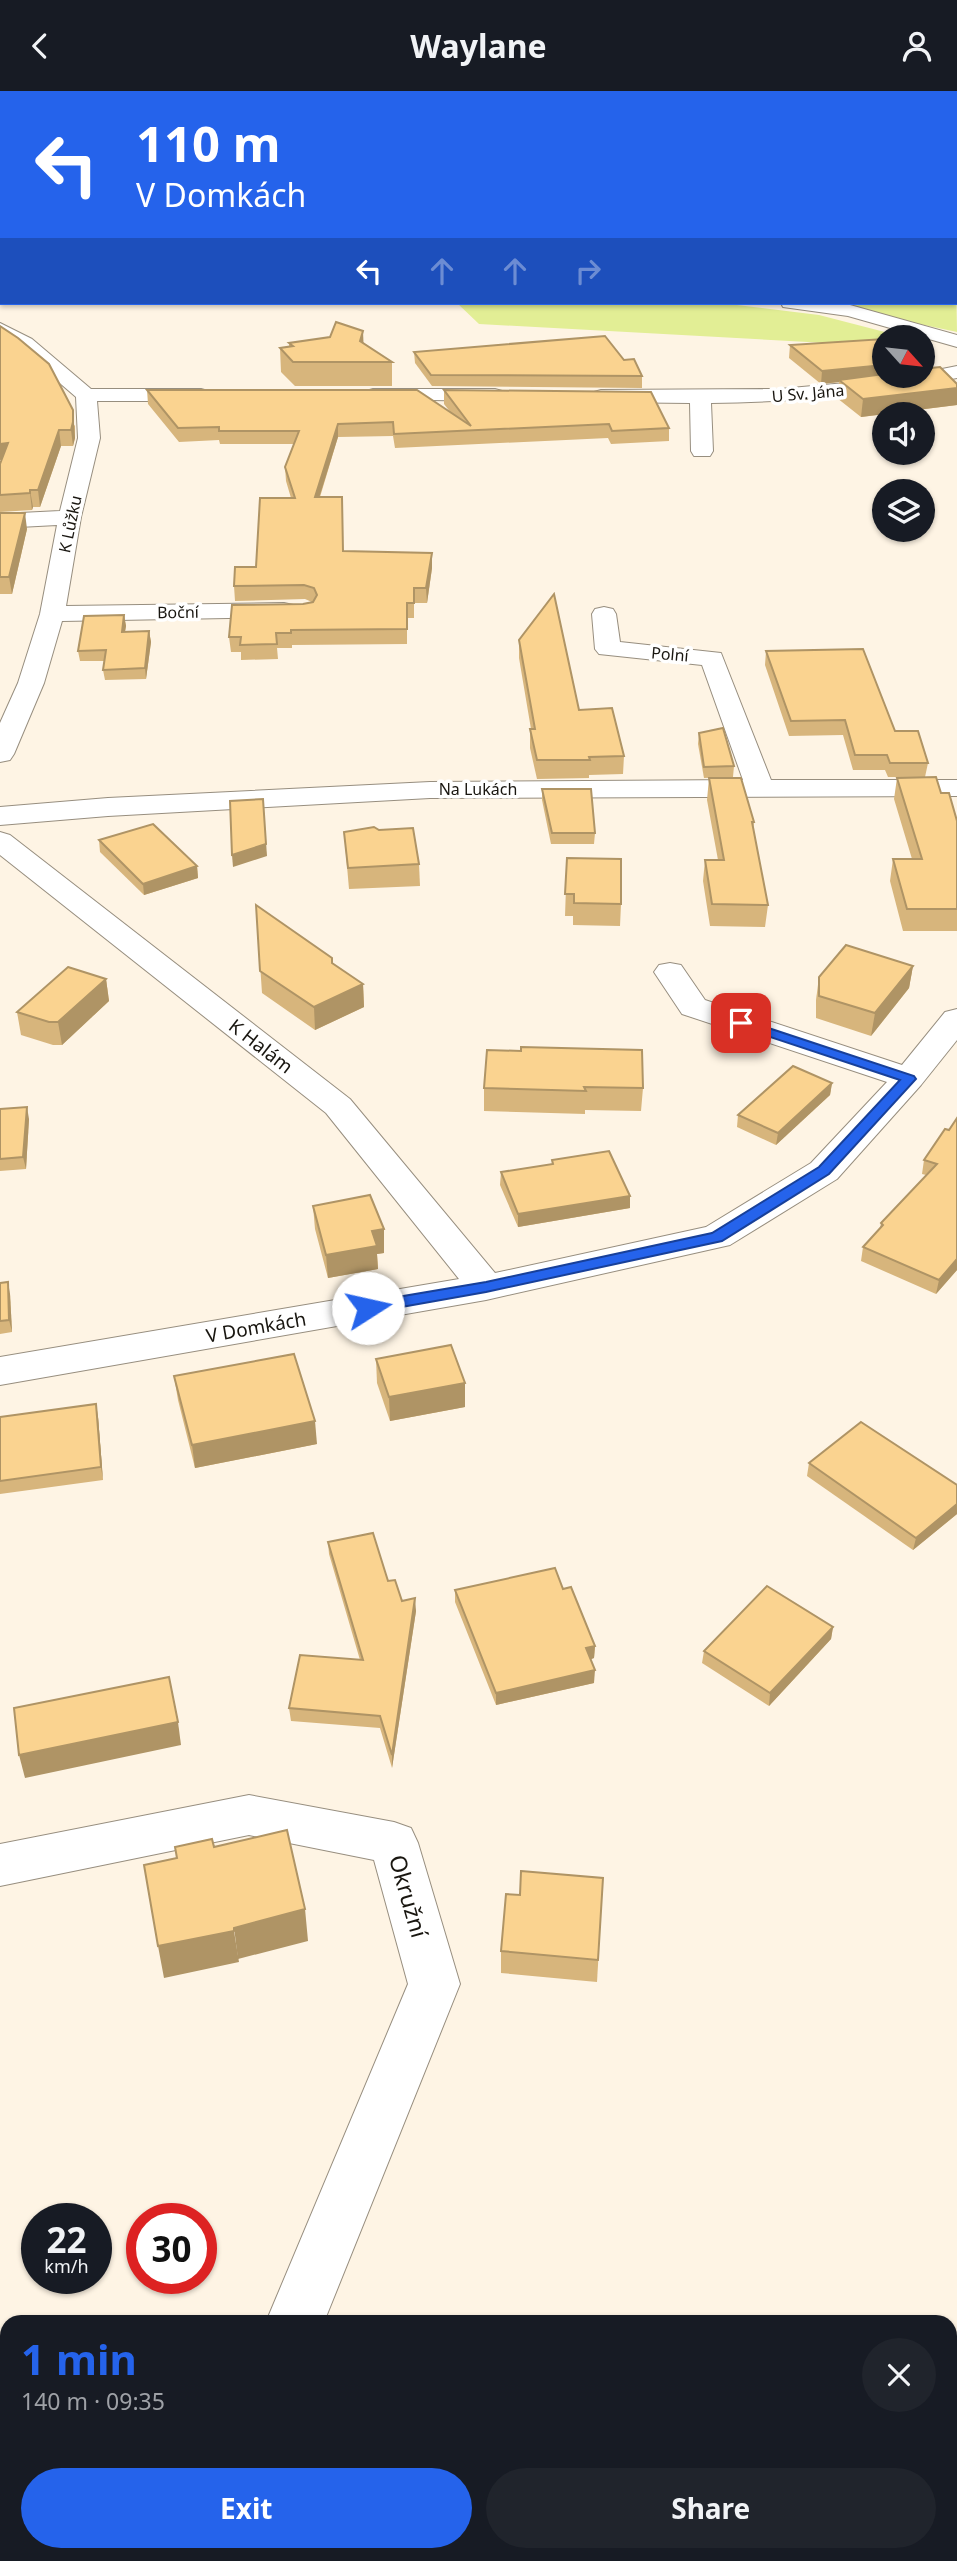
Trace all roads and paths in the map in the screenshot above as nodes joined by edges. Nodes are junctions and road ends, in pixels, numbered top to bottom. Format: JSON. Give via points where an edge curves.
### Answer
{"nodes":[{"id":1,"x":805,"y":305,"type":"edge"},
{"id":2,"x":0,"y":329,"type":"edge"},
{"id":3,"x":957,"y":341,"type":"edge"},
{"id":4,"x":957,"y":372,"type":"edge"},
{"id":5,"x":86,"y":395,"type":"junction"},
{"id":6,"x":223,"y":395,"type":"edge"},
{"id":7,"x":348,"y":395,"type":"edge"},
{"id":8,"x":516,"y":395,"type":"edge"},
{"id":9,"x":586,"y":395,"type":"edge"},
{"id":10,"x":700,"y":398,"type":"junction"},
{"id":11,"x":702,"y":451,"type":"dead end"},
{"id":12,"x":70,"y":517,"type":"junction"},
{"id":13,"x":0,"y":521,"type":"edge"},
{"id":14,"x":304,"y":610,"type":"edge"},
{"id":15,"x":52,"y":614,"type":"junction"},
{"id":16,"x":604,"y":614,"type":"dead end"},
{"id":17,"x":0,"y":683,"type":"edge"},
{"id":18,"x":31,"y":683,"type":"junction"},
{"id":19,"x":0,"y":754,"type":"edge"},
{"id":20,"x":957,"y":788,"type":"edge"},
{"id":21,"x":760,"y":789,"type":"junction"},
{"id":22,"x":0,"y":816,"type":"edge"},
{"id":23,"x":0,"y":841,"type":"edge"},
{"id":24,"x":670,"y":971,"type":"dead end"},
{"id":25,"x":957,"y":1019,"type":"edge"},
{"id":26,"x":909,"y":1079,"type":"junction"},
{"id":27,"x":486,"y":1287,"type":"junction"},
{"id":28,"x":0,"y":1371,"type":"edge"},
{"id":29,"x":0,"y":1865,"type":"edge"},
{"id":30,"x":298,"y":2315,"type":"edge"}],
"edges":[{"from":1,"to":3,"type":"street","via":[[850,311]]},
{"from":2,"to":5,"type":"street","via":[[24,343]]},
{"from":4,"to":10,"type":"street","name":"U Sv. Jána","via":[[797,395]]},
{"from":5,"to":6,"type":"street"},
{"from":5,"to":12,"type":"street","name":"K Lůžku","via":[[89,438]]},
{"from":7,"to":8,"type":"street"},
{"from":9,"to":10,"type":"street","name":"U Sv. Jána"},
{"from":10,"to":11,"type":"street"},
{"from":12,"to":13,"type":"street"},
{"from":12,"to":15,"type":"street","name":"K Lůžku"},
{"from":14,"to":15,"type":"street","name":"Boční"},
{"from":15,"to":18,"type":"street","name":"K Lůžku"},
{"from":16,"to":21,"type":"street","name":"Polní","via":[[608,649],[712,658]]},
{"from":17,"to":18,"type":"street"},
{"from":18,"to":19,"type":"street","name":"K Lůžku"},
{"from":20,"to":21,"type":"street","name":"Na Lukách"},
{"from":21,"to":22,"type":"street","name":"Na Lukách","via":[[430,790]]},
{"from":23,"to":27,"type":"street","name":"K Halám","via":[[338,1106]]},
{"from":24,"to":26,"type":"street","via":[[693,1007]]},
{"from":25,"to":26,"type":"street","name":"V Domkách"},
{"from":26,"to":27,"type":"street","name":"V Domkách","via":[[824,1171],[717,1237]]},
{"from":27,"to":28,"type":"street","name":"V Domkách"},
{"from":29,"to":30,"type":"street","name":"Okružní","via":[[249,1815],[394,1843],[434,1984]]}]}
